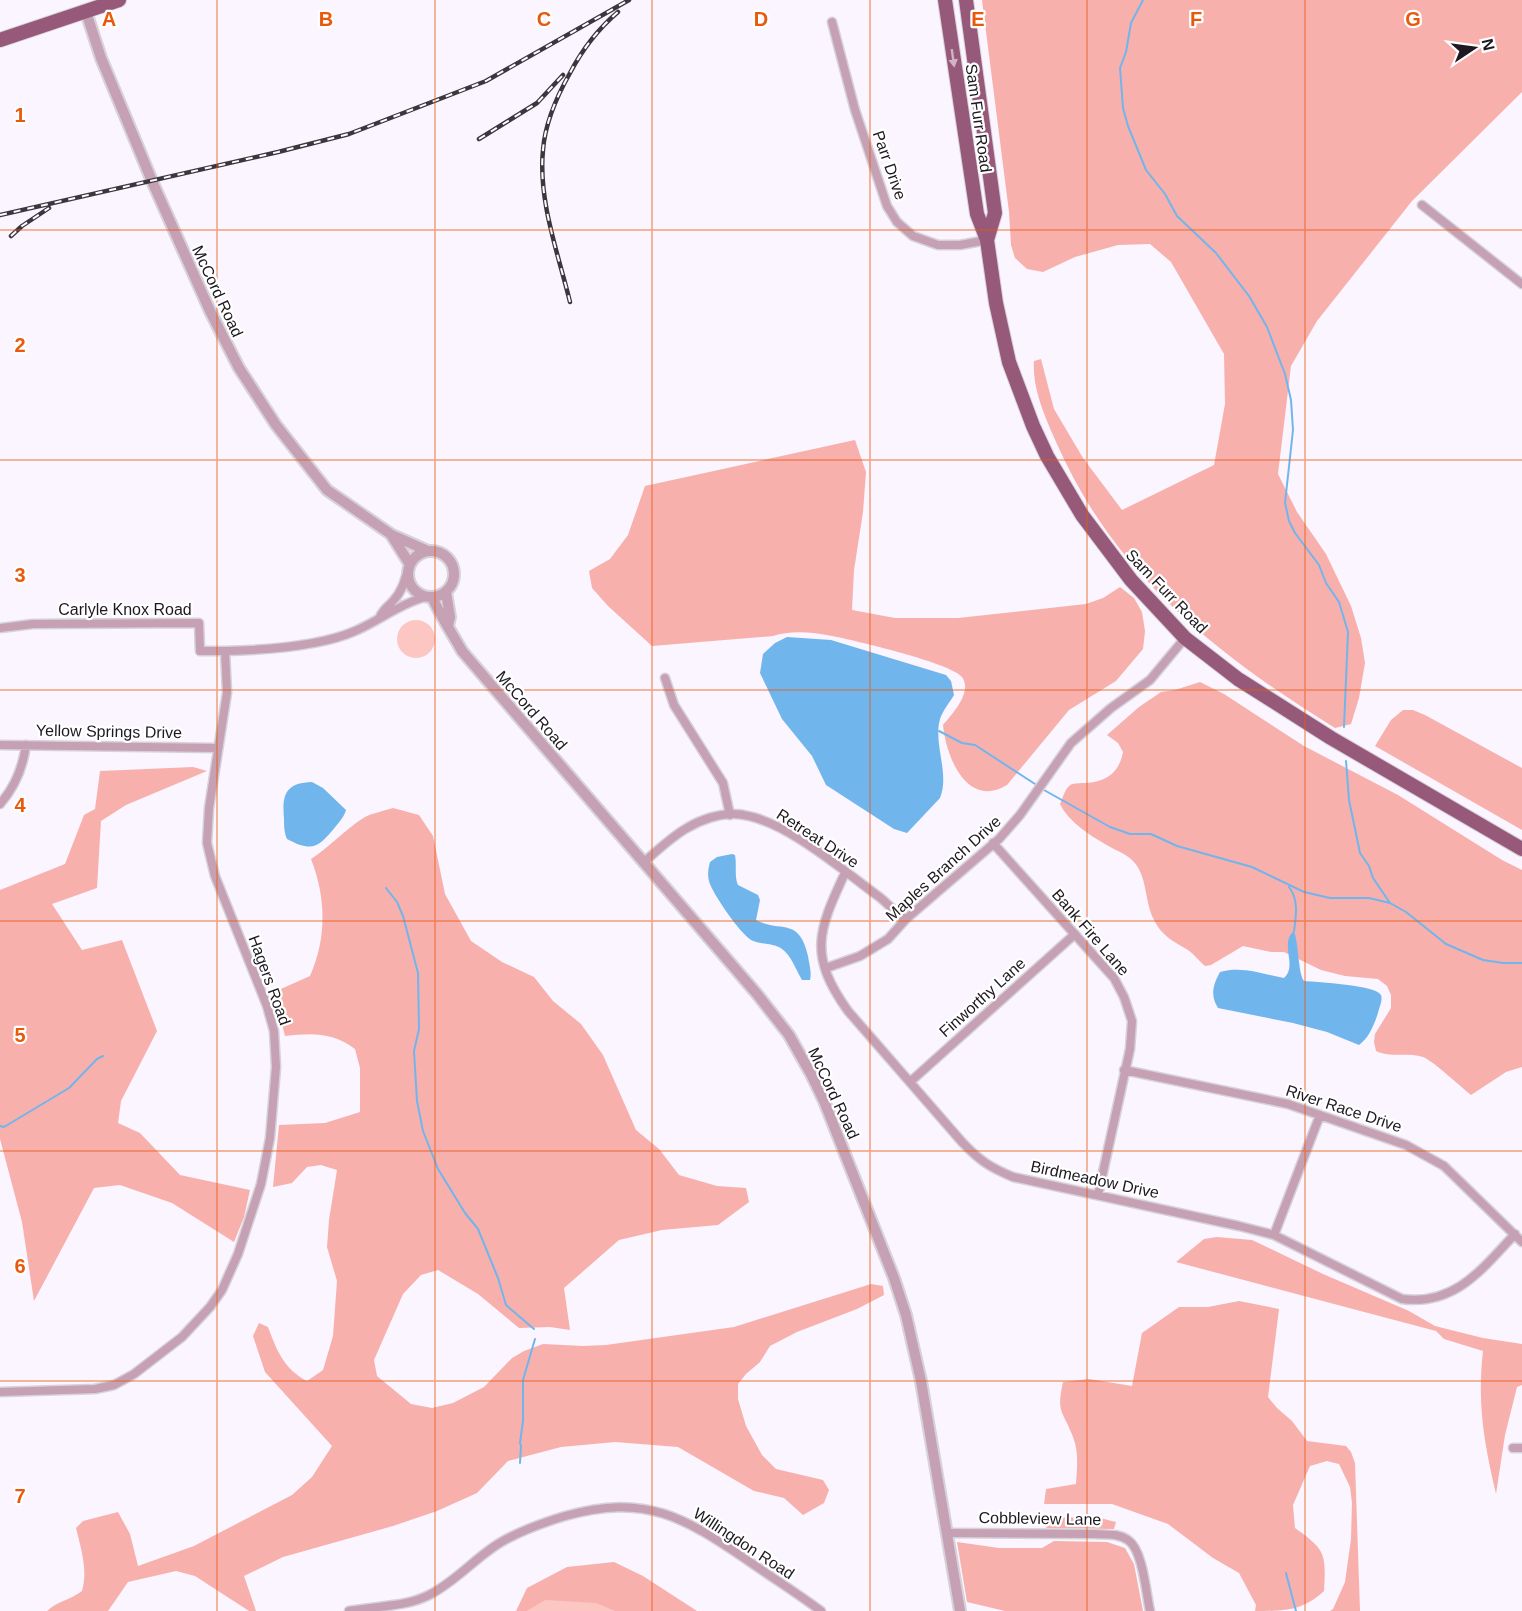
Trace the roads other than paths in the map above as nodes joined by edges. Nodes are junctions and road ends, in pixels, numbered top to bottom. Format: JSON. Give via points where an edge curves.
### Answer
{"nodes":[{"id":1,"x":119,"y":0,"type":"edge"},
{"id":2,"x":945,"y":0,"type":"edge"},
{"id":3,"x":966,"y":0,"type":"edge"},
{"id":4,"x":86,"y":12,"type":"junction"},
{"id":5,"x":832,"y":22,"type":"dead end"},
{"id":6,"x":0,"y":40,"type":"edge"},
{"id":7,"x":1422,"y":206,"type":"dead end"},
{"id":8,"x":987,"y":240,"type":"junction"},
{"id":9,"x":1522,"y":284,"type":"edge"},
{"id":10,"x":392,"y":535,"type":"junction"},
{"id":11,"x":428,"y":551,"type":"junction"},
{"id":12,"x":408,"y":568,"type":"junction"},
{"id":13,"x":446,"y":592,"type":"junction"},
{"id":14,"x":429,"y":597,"type":"junction"},
{"id":15,"x":380,"y":617,"type":"junction"},
{"id":16,"x":448,"y":626,"type":"junction"},
{"id":17,"x":0,"y":627,"type":"edge"},
{"id":18,"x":1185,"y":638,"type":"junction"},
{"id":19,"x":225,"y":651,"type":"junction"},
{"id":20,"x":665,"y":678,"type":"dead end"},
{"id":21,"x":26,"y":744,"type":"junction"},
{"id":22,"x":0,"y":745,"type":"edge"},
{"id":23,"x":218,"y":748,"type":"junction"},
{"id":24,"x":0,"y":804,"type":"edge"},
{"id":25,"x":730,"y":815,"type":"junction"},
{"id":26,"x":993,"y":843,"type":"junction"},
{"id":27,"x":1522,"y":849,"type":"edge"},
{"id":28,"x":644,"y":862,"type":"junction"},
{"id":29,"x":845,"y":873,"type":"junction"},
{"id":30,"x":906,"y":919,"type":"junction"},
{"id":31,"x":1075,"y":934,"type":"junction"},
{"id":32,"x":826,"y":968,"type":"junction"},
{"id":33,"x":1124,"y":1070,"type":"junction"},
{"id":34,"x":910,"y":1083,"type":"junction"},
{"id":35,"x":1320,"y":1114,"type":"junction"},
{"id":36,"x":1098,"y":1195,"type":"junction"},
{"id":37,"x":1515,"y":1234,"type":"junction"},
{"id":38,"x":1274,"y":1235,"type":"junction"},
{"id":39,"x":1522,"y":1242,"type":"edge"},
{"id":40,"x":0,"y":1392,"type":"edge"},
{"id":41,"x":948,"y":1533,"type":"junction"},
{"id":42,"x":349,"y":1611,"type":"edge"},
{"id":43,"x":821,"y":1611,"type":"edge"},
{"id":44,"x":960,"y":1611,"type":"edge"},
{"id":45,"x":1150,"y":1611,"type":"edge"}],
"edges":[{"from":1,"to":4,"type":"main road"},
{"from":2,"to":8,"type":"main road","name":"Sam Furr Road","one_way":true,"via":[[977,214]]},
{"from":3,"to":8,"type":"main road","name":"Sam Furr Road","via":[[995,213]]},
{"from":4,"to":6,"type":"main road"},
{"from":4,"to":10,"type":"street","name":"McCord Road","via":[[156,190],[239,368],[276,425],[327,490]]},
{"from":5,"to":8,"type":"street","name":"Parr Drive","via":[[855,110],[890,213],[908,232],[929,243],[948,246]]},
{"from":7,"to":9,"type":"street"},
{"from":8,"to":18,"type":"main road","name":"Sam Furr Road","via":[[1009,362],[1047,456],[1112,557]]},
{"from":10,"to":11,"type":"street","name":"McCord Road"},
{"from":10,"to":12,"type":"street","name":"McCord Road"},
{"from":11,"to":12,"type":"street","via":[[416,556]]},
{"from":11,"to":13,"type":"street","name":"McCord Road","via":[[441,553],[451,562],[454,579]]},
{"from":12,"to":14,"type":"street","name":"McCord Road","via":[[410,585]]},
{"from":12,"to":15,"type":"street","via":[[402,590]]},
{"from":13,"to":14,"type":"street"},
{"from":13,"to":16,"type":"street","name":"McCord Road"},
{"from":14,"to":15,"type":"street","via":[[406,602]]},
{"from":14,"to":16,"type":"street","name":"McCord Road"},
{"from":15,"to":19,"type":"street","via":[[348,634],[313,642]]},
{"from":16,"to":28,"type":"street","name":"McCord Road","via":[[462,651]]},
{"from":17,"to":19,"type":"street","name":"Carlyle Knox Road","via":[[199,623],[200,651]]},
{"from":18,"to":26,"type":"street","name":"Maples Branch Drive","via":[[1150,680],[1071,743],[1016,821]]},
{"from":18,"to":27,"type":"main road","name":"Sam Furr Road","via":[[1281,707]]},
{"from":19,"to":23,"type":"street","name":"Hagers Road","via":[[227,693]]},
{"from":20,"to":25,"type":"street","via":[[674,705],[723,783]]},
{"from":21,"to":22,"type":"street","name":"Yellow Springs Drive"},
{"from":21,"to":23,"type":"street","name":"Yellow Springs Drive"},
{"from":21,"to":24,"type":"street","via":[[17,779]]},
{"from":23,"to":40,"type":"street","name":"Hagers Road","via":[[208,808],[208,851],[267,1006],[276,1047],[269,1145],[247,1227],[222,1290],[210,1307],[182,1337],[134,1374],[114,1385],[95,1389]]},
{"from":25,"to":28,"type":"street","name":"Retreat Drive","via":[[712,817],[686,828]]},
{"from":25,"to":29,"type":"street","name":"Retreat Drive","via":[[777,826]]},
{"from":26,"to":30,"type":"street","name":"Maples Branch Drive"},
{"from":26,"to":31,"type":"street","name":"Bank Fire Lane"},
{"from":28,"to":41,"type":"street","name":"McCord Road","via":[[780,1023],[824,1101],[906,1315]]},
{"from":29,"to":30,"type":"street","name":"Retreat Drive"},
{"from":29,"to":32,"type":"street","name":"Birdmeadow Drive","via":[[820,936]]},
{"from":30,"to":32,"type":"street","name":"Maples Branch Drive","via":[[873,949]]},
{"from":31,"to":33,"type":"street","name":"Bank Fire Lane","via":[[1114,978],[1124,997],[1132,1021]]},
{"from":31,"to":34,"type":"street","name":"Finworthy Lane"},
{"from":32,"to":34,"type":"street","name":"Birdmeadow Drive","via":[[834,991],[848,1011]]},
{"from":33,"to":35,"type":"street","name":"River Race Drive"},
{"from":33,"to":36,"type":"street","name":"Bank Fire Lane"},
{"from":34,"to":36,"type":"street","name":"Birdmeadow Drive","via":[[980,1161],[1012,1177]]},
{"from":35,"to":37,"type":"street","name":"River Race Drive","via":[[1431,1158]]},
{"from":35,"to":38,"type":"street"},
{"from":36,"to":38,"type":"street","name":"Birdmeadow Drive"},
{"from":37,"to":38,"type":"street","name":"Birdmeadow Drive","via":[[1474,1279],[1436,1298],[1415,1301],[1402,1299]]},
{"from":37,"to":39,"type":"street","name":"River Race Drive"},
{"from":41,"to":44,"type":"street","name":"McCord Road"},
{"from":41,"to":45,"type":"street","name":"Cobbleview Lane","via":[[1122,1537],[1132,1543],[1139,1558]]},
{"from":42,"to":43,"type":"street","name":"Willingdon Road","via":[[427,1596],[520,1532],[589,1510],[622,1506],[668,1514],[696,1526]]}]}
